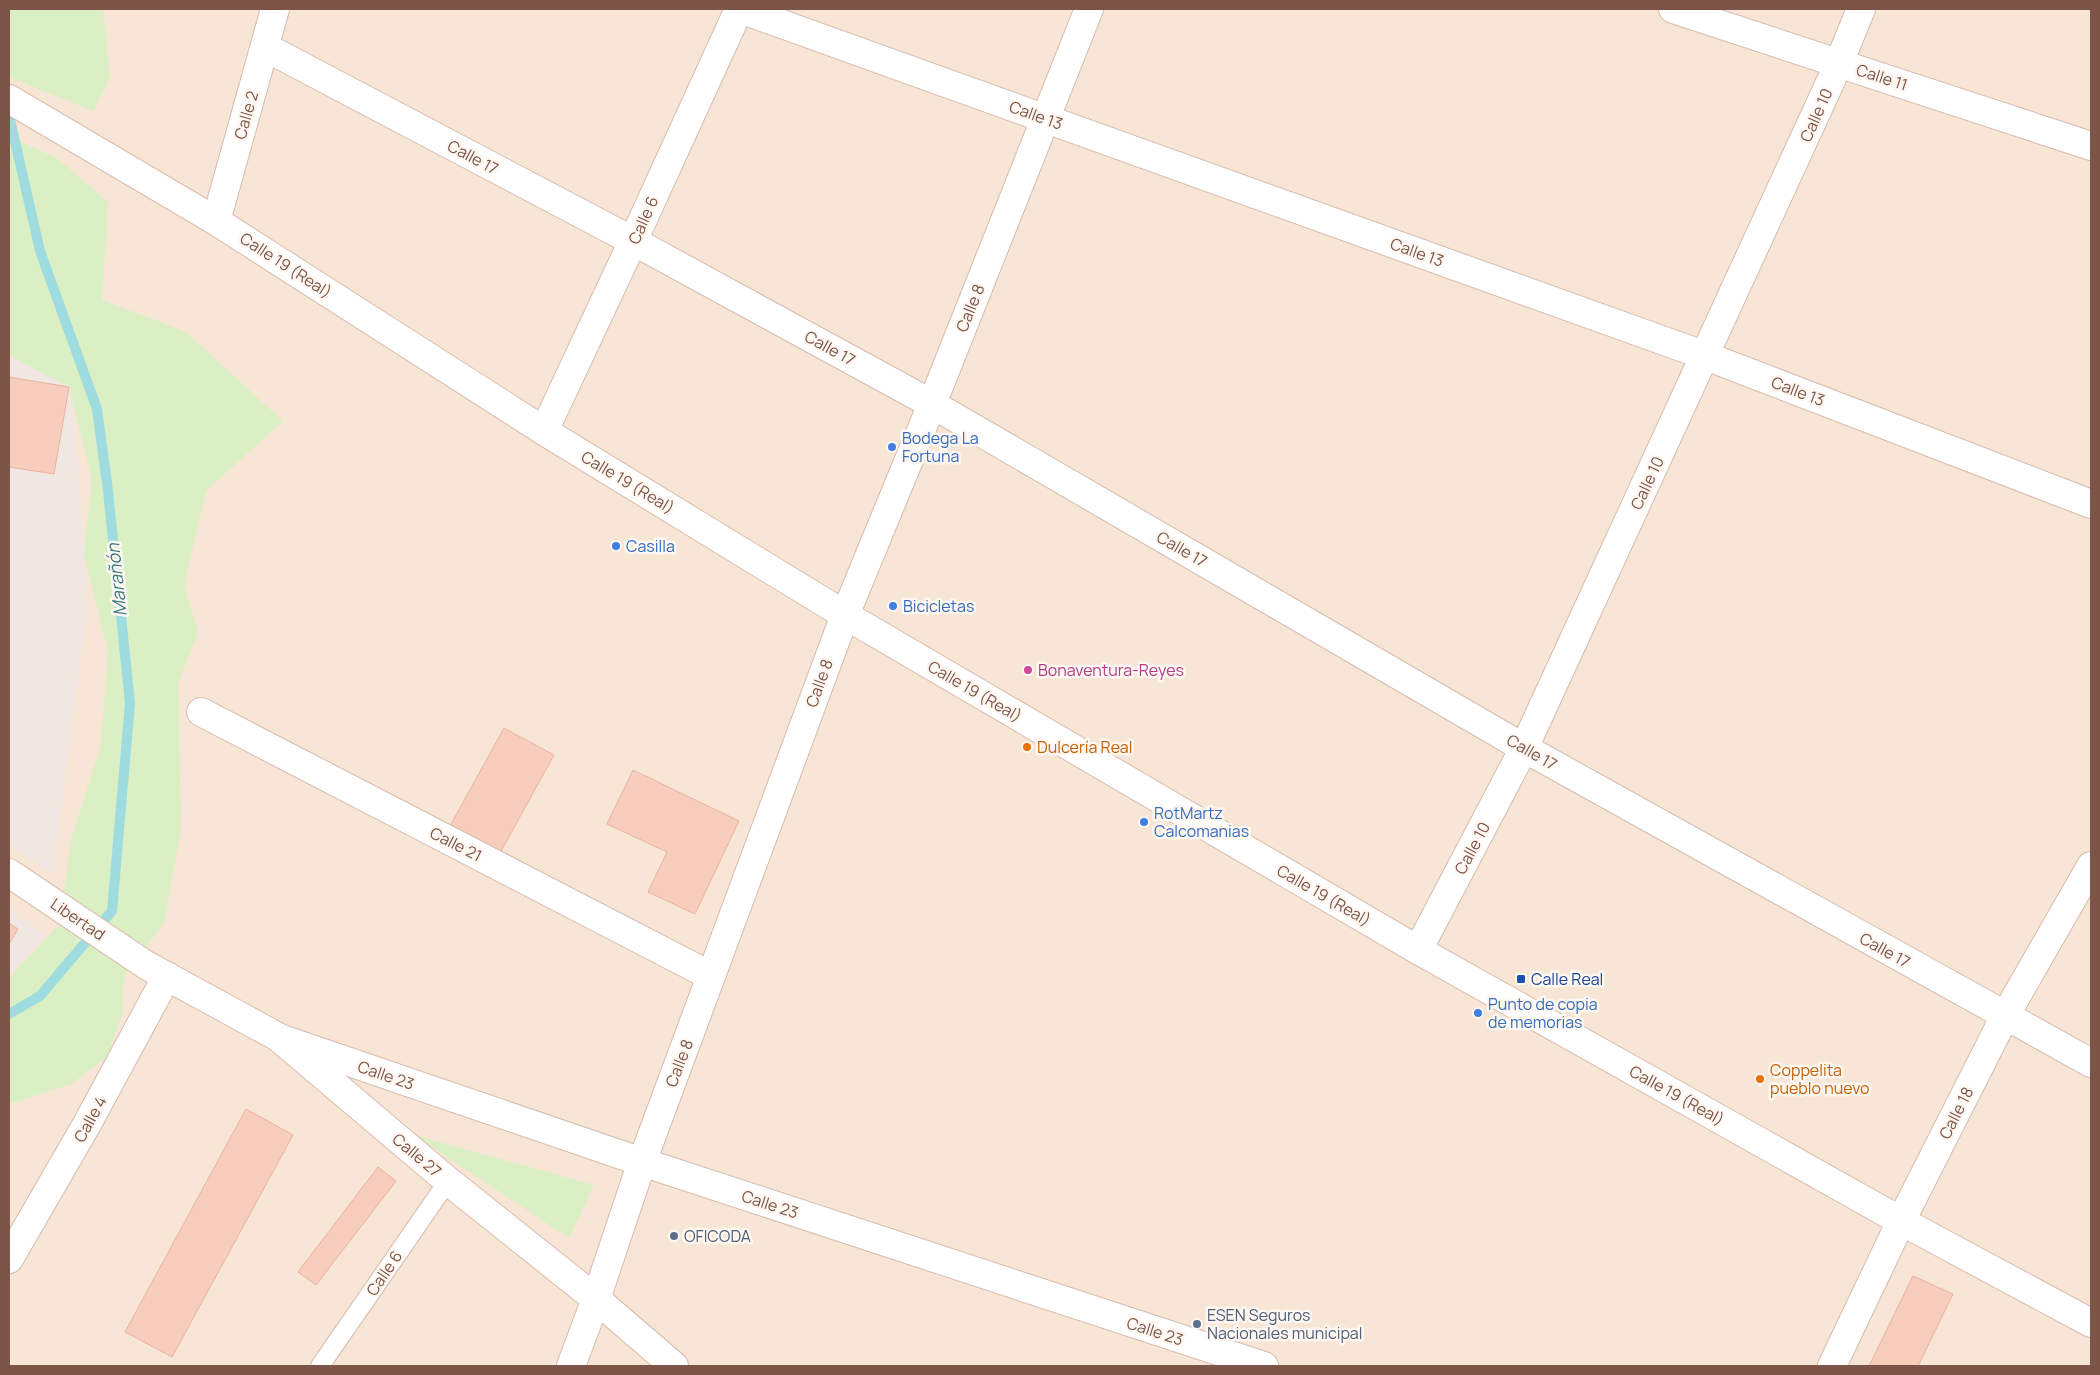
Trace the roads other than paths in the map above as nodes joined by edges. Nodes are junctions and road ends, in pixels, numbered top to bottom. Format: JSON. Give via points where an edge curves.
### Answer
{"nodes":[{"id":1,"x":275,"y":9,"type":"edge"},
{"id":2,"x":739,"y":9,"type":"edge"},
{"id":3,"x":1089,"y":9,"type":"edge"},
{"id":4,"x":1673,"y":9,"type":"edge"},
{"id":5,"x":1861,"y":9,"type":"edge"},
{"id":6,"x":265,"y":48,"type":"junction"},
{"id":7,"x":1839,"y":64,"type":"junction"},
{"id":8,"x":9,"y":99,"type":"edge"},
{"id":9,"x":1045,"y":118,"type":"junction"},
{"id":10,"x":2091,"y":146,"type":"edge"},
{"id":11,"x":216,"y":220,"type":"junction"},
{"id":12,"x":633,"y":241,"type":"junction"},
{"id":13,"x":1706,"y":356,"type":"junction"},
{"id":14,"x":932,"y":404,"type":"junction"},
{"id":15,"x":544,"y":431,"type":"junction"},
{"id":16,"x":2091,"y":504,"type":"edge"},
{"id":17,"x":844,"y":615,"type":"junction"},
{"id":18,"x":202,"y":712,"type":"dead end"},
{"id":19,"x":1524,"y":748,"type":"junction"},
{"id":20,"x":2091,"y":866,"type":"edge"},
{"id":21,"x":9,"y":873,"type":"edge"},
{"id":22,"x":1418,"y":950,"type":"junction"},
{"id":23,"x":156,"y":970,"type":"junction"},
{"id":24,"x":711,"y":976,"type":"junction"},
{"id":25,"x":2005,"y":1016,"type":"junction"},
{"id":26,"x":278,"y":1037,"type":"junction"},
{"id":27,"x":2091,"y":1063,"type":"edge"},
{"id":28,"x":642,"y":1162,"type":"junction"},
{"id":29,"x":448,"y":1181,"type":"junction"},
{"id":30,"x":1901,"y":1221,"type":"junction"},
{"id":31,"x":9,"y":1259,"type":"edge"},
{"id":32,"x":596,"y":1298,"type":"junction"},
{"id":33,"x":2091,"y":1323,"type":"edge"},
{"id":34,"x":320,"y":1366,"type":"edge"},
{"id":35,"x":571,"y":1366,"type":"edge"},
{"id":36,"x":674,"y":1366,"type":"edge"},
{"id":37,"x":1264,"y":1366,"type":"edge"},
{"id":38,"x":1832,"y":1366,"type":"edge"}],
"edges":[{"from":1,"to":6,"type":"street","name":"Calle 2"},
{"from":2,"to":9,"type":"street","name":"Calle 13"},
{"from":2,"to":12,"type":"street","name":"Calle 6"},
{"from":3,"to":9,"type":"street","name":"Calle 8"},
{"from":4,"to":7,"type":"street","name":"Calle 11"},
{"from":5,"to":7,"type":"street","name":"Calle 10"},
{"from":6,"to":11,"type":"street","name":"Calle 2"},
{"from":6,"to":12,"type":"street","name":"Calle 17"},
{"from":7,"to":10,"type":"street","name":"Calle 11"},
{"from":7,"to":13,"type":"street","name":"Calle 10"},
{"from":8,"to":11,"type":"street","name":"Calle 19 (Real)"},
{"from":9,"to":13,"type":"street","name":"Calle 13"},
{"from":9,"to":14,"type":"street","name":"Calle 8"},
{"from":11,"to":15,"type":"street","name":"Calle 19 (Real)"},
{"from":12,"to":14,"type":"street","name":"Calle 17"},
{"from":12,"to":15,"type":"street","name":"Calle 6"},
{"from":13,"to":16,"type":"street","name":"Calle 13"},
{"from":13,"to":19,"type":"street","name":"Calle 10"},
{"from":14,"to":17,"type":"street","name":"Calle 8"},
{"from":14,"to":19,"type":"street","name":"Calle 17"},
{"from":15,"to":17,"type":"street","name":"Calle 19 (Real)"},
{"from":17,"to":22,"type":"street","name":"Calle 19 (Real)"},
{"from":17,"to":24,"type":"street","name":"Calle 8"},
{"from":18,"to":24,"type":"street","name":"Calle 21"},
{"from":19,"to":22,"type":"street","name":"Calle 10"},
{"from":19,"to":25,"type":"street","name":"Calle 17"},
{"from":20,"to":25,"type":"street","name":"Calle 18"},
{"from":21,"to":23,"type":"street","name":"Libertad"},
{"from":22,"to":30,"type":"street","name":"Calle 19 (Real)"},
{"from":23,"to":26,"type":"street","name":"Calle 27"},
{"from":23,"to":31,"type":"street","name":"Calle 4","via":[[87,1124]]},
{"from":24,"to":28,"type":"street","name":"Calle 8"},
{"from":25,"to":27,"type":"street","name":"Calle 17"},
{"from":25,"to":30,"type":"street","name":"Calle 18"},
{"from":26,"to":28,"type":"street","name":"Calle 23"},
{"from":26,"to":29,"type":"street","name":"Calle 27"},
{"from":28,"to":32,"type":"street","name":"Calle 8"},
{"from":28,"to":37,"type":"street","name":"Calle 23"},
{"from":29,"to":32,"type":"street","name":"Calle 27"},
{"from":29,"to":34,"type":"lane","name":"Calle 6"},
{"from":30,"to":33,"type":"street","name":"Calle 19 (Real)"},
{"from":30,"to":38,"type":"street","name":"Calle 18"},
{"from":32,"to":35,"type":"street","name":"Calle 8"},
{"from":32,"to":36,"type":"street","name":"Calle 27"}]}
